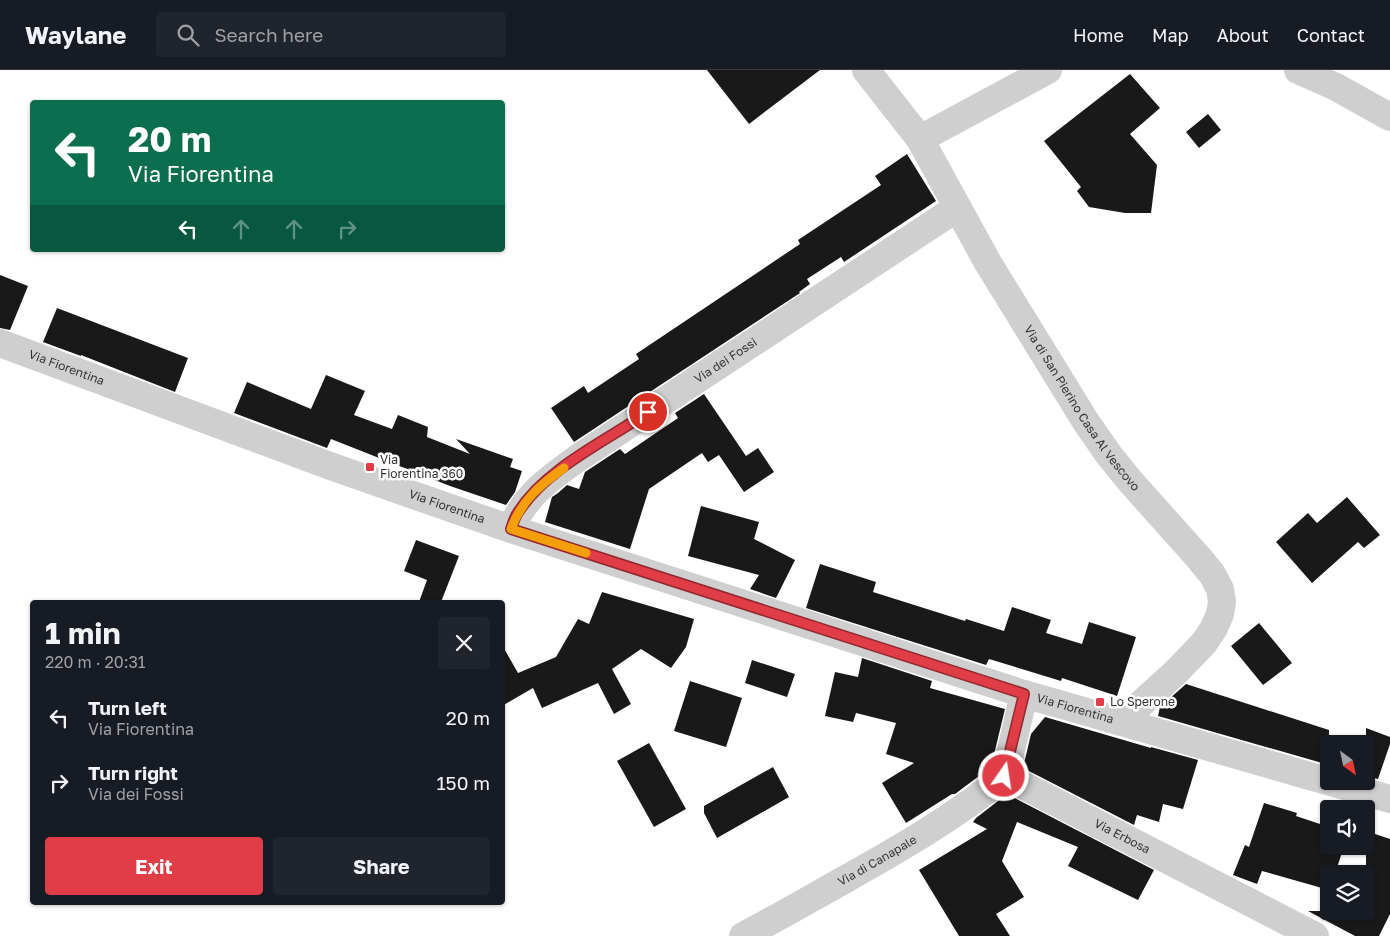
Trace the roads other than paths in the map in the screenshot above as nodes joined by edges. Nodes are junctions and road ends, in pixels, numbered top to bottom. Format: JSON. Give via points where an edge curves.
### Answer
{"nodes":[{"id":1,"x":866,"y":70,"type":"edge"},
{"id":2,"x":1048,"y":70,"type":"edge"},
{"id":3,"x":1298,"y":70,"type":"edge"},
{"id":4,"x":1390,"y":118,"type":"edge"},
{"id":5,"x":920,"y":139,"type":"junction"},
{"id":6,"x":957,"y":208,"type":"junction"},
{"id":7,"x":0,"y":343,"type":"edge"},
{"id":8,"x":511,"y":529,"type":"junction"},
{"id":9,"x":1024,"y":694,"type":"junction"},
{"id":10,"x":1121,"y":722,"type":"junction"},
{"id":11,"x":1004,"y":776,"type":"junction"},
{"id":12,"x":1390,"y":800,"type":"edge"},
{"id":13,"x":743,"y":936,"type":"edge"},
{"id":14,"x":1315,"y":936,"type":"edge"}],
"edges":[{"from":1,"to":5,"type":"street","name":"Via di San Pierino Casa Al Vescovo"},
{"from":2,"to":5,"type":"street"},
{"from":3,"to":4,"type":"street","via":[[1336,87]]},
{"from":5,"to":6,"type":"street","name":"Via di San Pierino Casa Al Vescovo"},
{"from":6,"to":8,"type":"street","name":"Via dei Fossi","via":[[544,482],[517,512]]},
{"from":6,"to":10,"type":"street","name":"Via di San Pierino Casa Al Vescovo","via":[[1086,422],[1130,481],[1203,562],[1220,589],[1220,614],[1204,643]]},
{"from":7,"to":8,"type":"street","name":"Via Fiorentina","via":[[333,467]]},
{"from":8,"to":9,"type":"street","name":"Via Fiorentina"},
{"from":9,"to":10,"type":"street","name":"Via Fiorentina"},
{"from":9,"to":11,"type":"street"},
{"from":10,"to":12,"type":"street","name":"Via Fiorentina"},
{"from":11,"to":13,"type":"street","name":"Via di Canapale","via":[[957,812]]},
{"from":11,"to":14,"type":"street","name":"Via Erbosa"}]}
